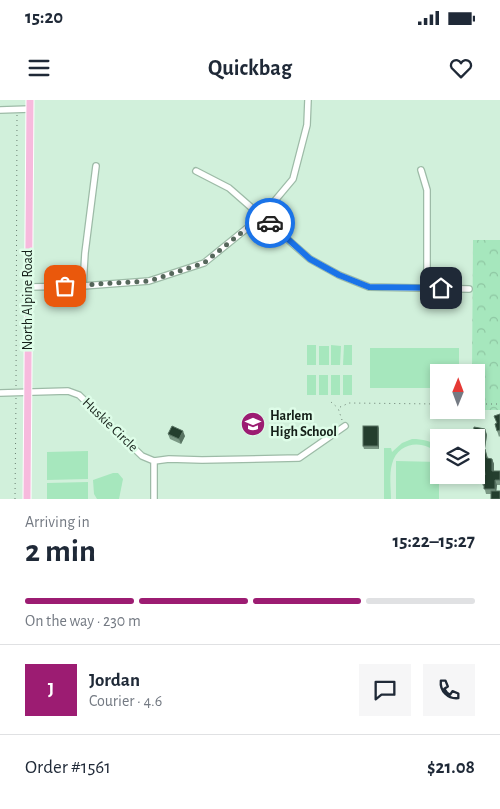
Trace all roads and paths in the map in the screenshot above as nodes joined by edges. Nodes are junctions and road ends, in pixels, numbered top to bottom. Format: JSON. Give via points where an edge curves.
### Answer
{"nodes":[{"id":1,"x":30,"y":100,"type":"edge"},
{"id":2,"x":308,"y":100,"type":"edge"},
{"id":3,"x":30,"y":109,"type":"junction"},
{"id":4,"x":0,"y":110,"type":"edge"},
{"id":5,"x":17,"y":110,"type":"junction"},
{"id":6,"x":96,"y":166,"type":"dead end"},
{"id":7,"x":421,"y":170,"type":"dead end"},
{"id":8,"x":196,"y":171,"type":"dead end"},
{"id":9,"x":262,"y":216,"type":"junction"},
{"id":10,"x":83,"y":286,"type":"junction"},
{"id":11,"x":28,"y":287,"type":"junction"},
{"id":12,"x":427,"y":288,"type":"junction"},
{"id":13,"x":469,"y":289,"type":"dead end"},
{"id":14,"x":16,"y":392,"type":"junction"},
{"id":15,"x":28,"y":392,"type":"junction"},
{"id":16,"x":0,"y":393,"type":"edge"},
{"id":17,"x":331,"y":402,"type":"dead end"},
{"id":18,"x":430,"y":404,"type":"edge"},
{"id":19,"x":485,"y":404,"type":"edge"},
{"id":20,"x":500,"y":404,"type":"edge"},
{"id":21,"x":338,"y":408,"type":"junction"},
{"id":22,"x":345,"y":426,"type":"joint"},
{"id":23,"x":154,"y":461,"type":"junction"},
{"id":24,"x":16,"y":499,"type":"edge"},
{"id":25,"x":27,"y":499,"type":"edge"},
{"id":26,"x":154,"y":499,"type":"edge"}],
"edges":[{"from":1,"to":3,"type":"main road","name":"North Alpine Road"},
{"from":2,"to":9,"type":"street","via":[[307,125],[293,179]]},
{"from":3,"to":5,"type":"street"},
{"from":3,"to":11,"type":"main road","name":"North Alpine Road"},
{"from":4,"to":5,"type":"street"},
{"from":5,"to":14,"type":"path"},
{"from":6,"to":10,"type":"street"},
{"from":7,"to":12,"type":"street","via":[[427,190]]},
{"from":8,"to":9,"type":"street","via":[[229,188]]},
{"from":9,"to":10,"type":"street","via":[[204,263],[149,281]]},
{"from":9,"to":12,"type":"street","via":[[310,259],[339,275],[369,287]]},
{"from":10,"to":11,"type":"street"},
{"from":11,"to":15,"type":"main road","name":"North Alpine Road"},
{"from":12,"to":13,"type":"street"},
{"from":14,"to":15,"type":"street","name":"Huskie Circle"},
{"from":14,"to":16,"type":"street","name":"Huskie Circle"},
{"from":14,"to":24,"type":"path"},
{"from":15,"to":23,"type":"street","name":"Huskie Circle","via":[[68,391],[79,395],[142,456]]},
{"from":15,"to":25,"type":"main road","name":"North Alpine Road"},
{"from":17,"to":21,"type":"path"},
{"from":18,"to":21,"type":"path","via":[[355,402]]},
{"from":19,"to":20,"type":"path"},
{"from":21,"to":22,"type":"path"},
{"from":22,"to":23,"type":"street","via":[[299,458]]},
{"from":23,"to":26,"type":"street"}]}
